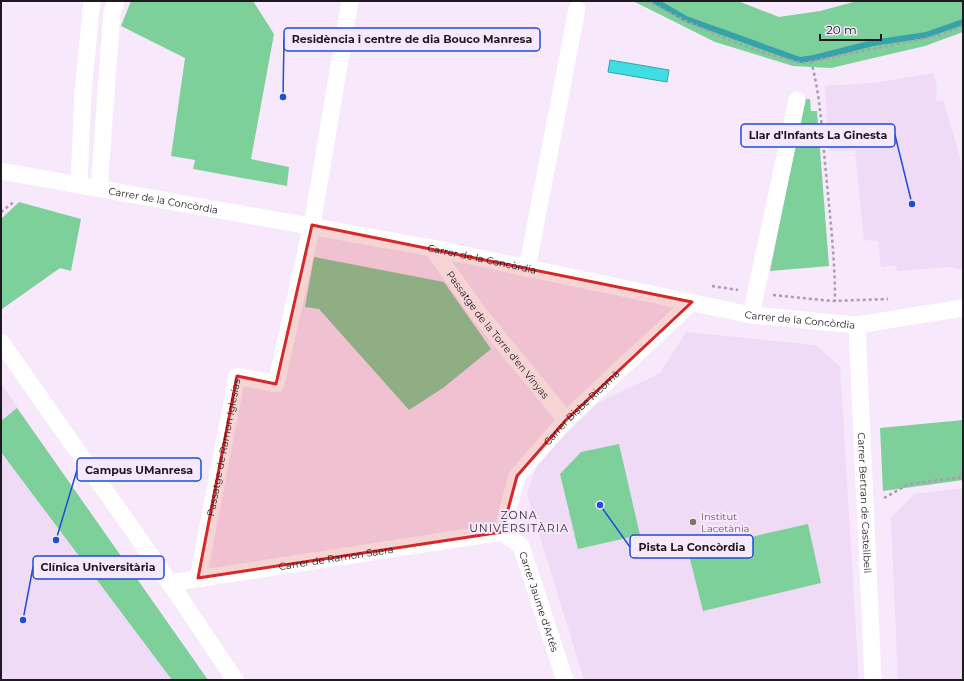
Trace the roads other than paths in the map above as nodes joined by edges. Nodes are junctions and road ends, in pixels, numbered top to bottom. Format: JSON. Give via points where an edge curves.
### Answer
{"nodes":[{"id":1,"x":92,"y":1,"type":"edge"},
{"id":2,"x":116,"y":1,"type":"edge"},
{"id":3,"x":350,"y":1,"type":"edge"},
{"id":4,"x":577,"y":9,"type":"dead end"},
{"id":5,"x":797,"y":100,"type":"dead end"},
{"id":6,"x":1,"y":170,"type":"edge"},
{"id":7,"x":79,"y":185,"type":"junction"},
{"id":8,"x":99,"y":188,"type":"junction"},
{"id":9,"x":312,"y":225,"type":"junction"},
{"id":10,"x":432,"y":248,"type":"junction"},
{"id":11,"x":527,"y":269,"type":"junction"},
{"id":12,"x":692,"y":302,"type":"junction"},
{"id":13,"x":963,"y":308,"type":"edge"},
{"id":14,"x":751,"y":315,"type":"junction"},
{"id":15,"x":857,"y":325,"type":"junction"},
{"id":16,"x":1,"y":342,"type":"edge"},
{"id":17,"x":566,"y":420,"type":"junction"},
{"id":18,"x":502,"y":532,"type":"junction"},
{"id":19,"x":198,"y":578,"type":"junction"},
{"id":20,"x":170,"y":583,"type":"junction"},
{"id":21,"x":235,"y":680,"type":"edge"},
{"id":22,"x":565,"y":680,"type":"edge"},
{"id":23,"x":873,"y":680,"type":"edge"}],
"edges":[{"from":1,"to":7,"type":"street","via":[[83,91]]},
{"from":2,"to":8,"type":"street","via":[[112,12]]},
{"from":3,"to":9,"type":"street"},
{"from":4,"to":11,"type":"street"},
{"from":5,"to":14,"type":"street"},
{"from":6,"to":7,"type":"street","name":"Carrer de la Concòrdia"},
{"from":7,"to":8,"type":"street","name":"Carrer de la Concòrdia"},
{"from":8,"to":9,"type":"street","name":"Carrer de la Concòrdia"},
{"from":9,"to":10,"type":"street","name":"Carrer de la Concòrdia"},
{"from":9,"to":19,"type":"street","name":"Passatge de Ramon Iglesias","via":[[276,384],[237,376]]},
{"from":10,"to":11,"type":"street","name":"Carrer de la Concòrdia"},
{"from":10,"to":17,"type":"street","name":"Passatge de la Torre d'en Vinyas","via":[[480,315]]},
{"from":11,"to":12,"type":"street","name":"Carrer de la Concòrdia"},
{"from":12,"to":14,"type":"street","name":"Carrer de la Concòrdia"},
{"from":12,"to":17,"type":"street","name":"Carrer Bisbe Ricomà"},
{"from":13,"to":15,"type":"street","name":"Carrer de la Concòrdia"},
{"from":14,"to":15,"type":"street","name":"Carrer de la Concòrdia"},
{"from":15,"to":23,"type":"street","name":"Carrer Bertran de Castellbell"},
{"from":16,"to":20,"type":"street"},
{"from":17,"to":18,"type":"street","name":"Carrer Bisbe Ricomà","via":[[517,476]]},
{"from":18,"to":19,"type":"street","name":"Carrer de Ramon Saera"},
{"from":18,"to":22,"type":"street","name":"Carrer Jaume d'Artés","via":[[521,546]]},
{"from":19,"to":20,"type":"street","name":"Carrer de Ramon Saera"},
{"from":20,"to":21,"type":"street"}]}
